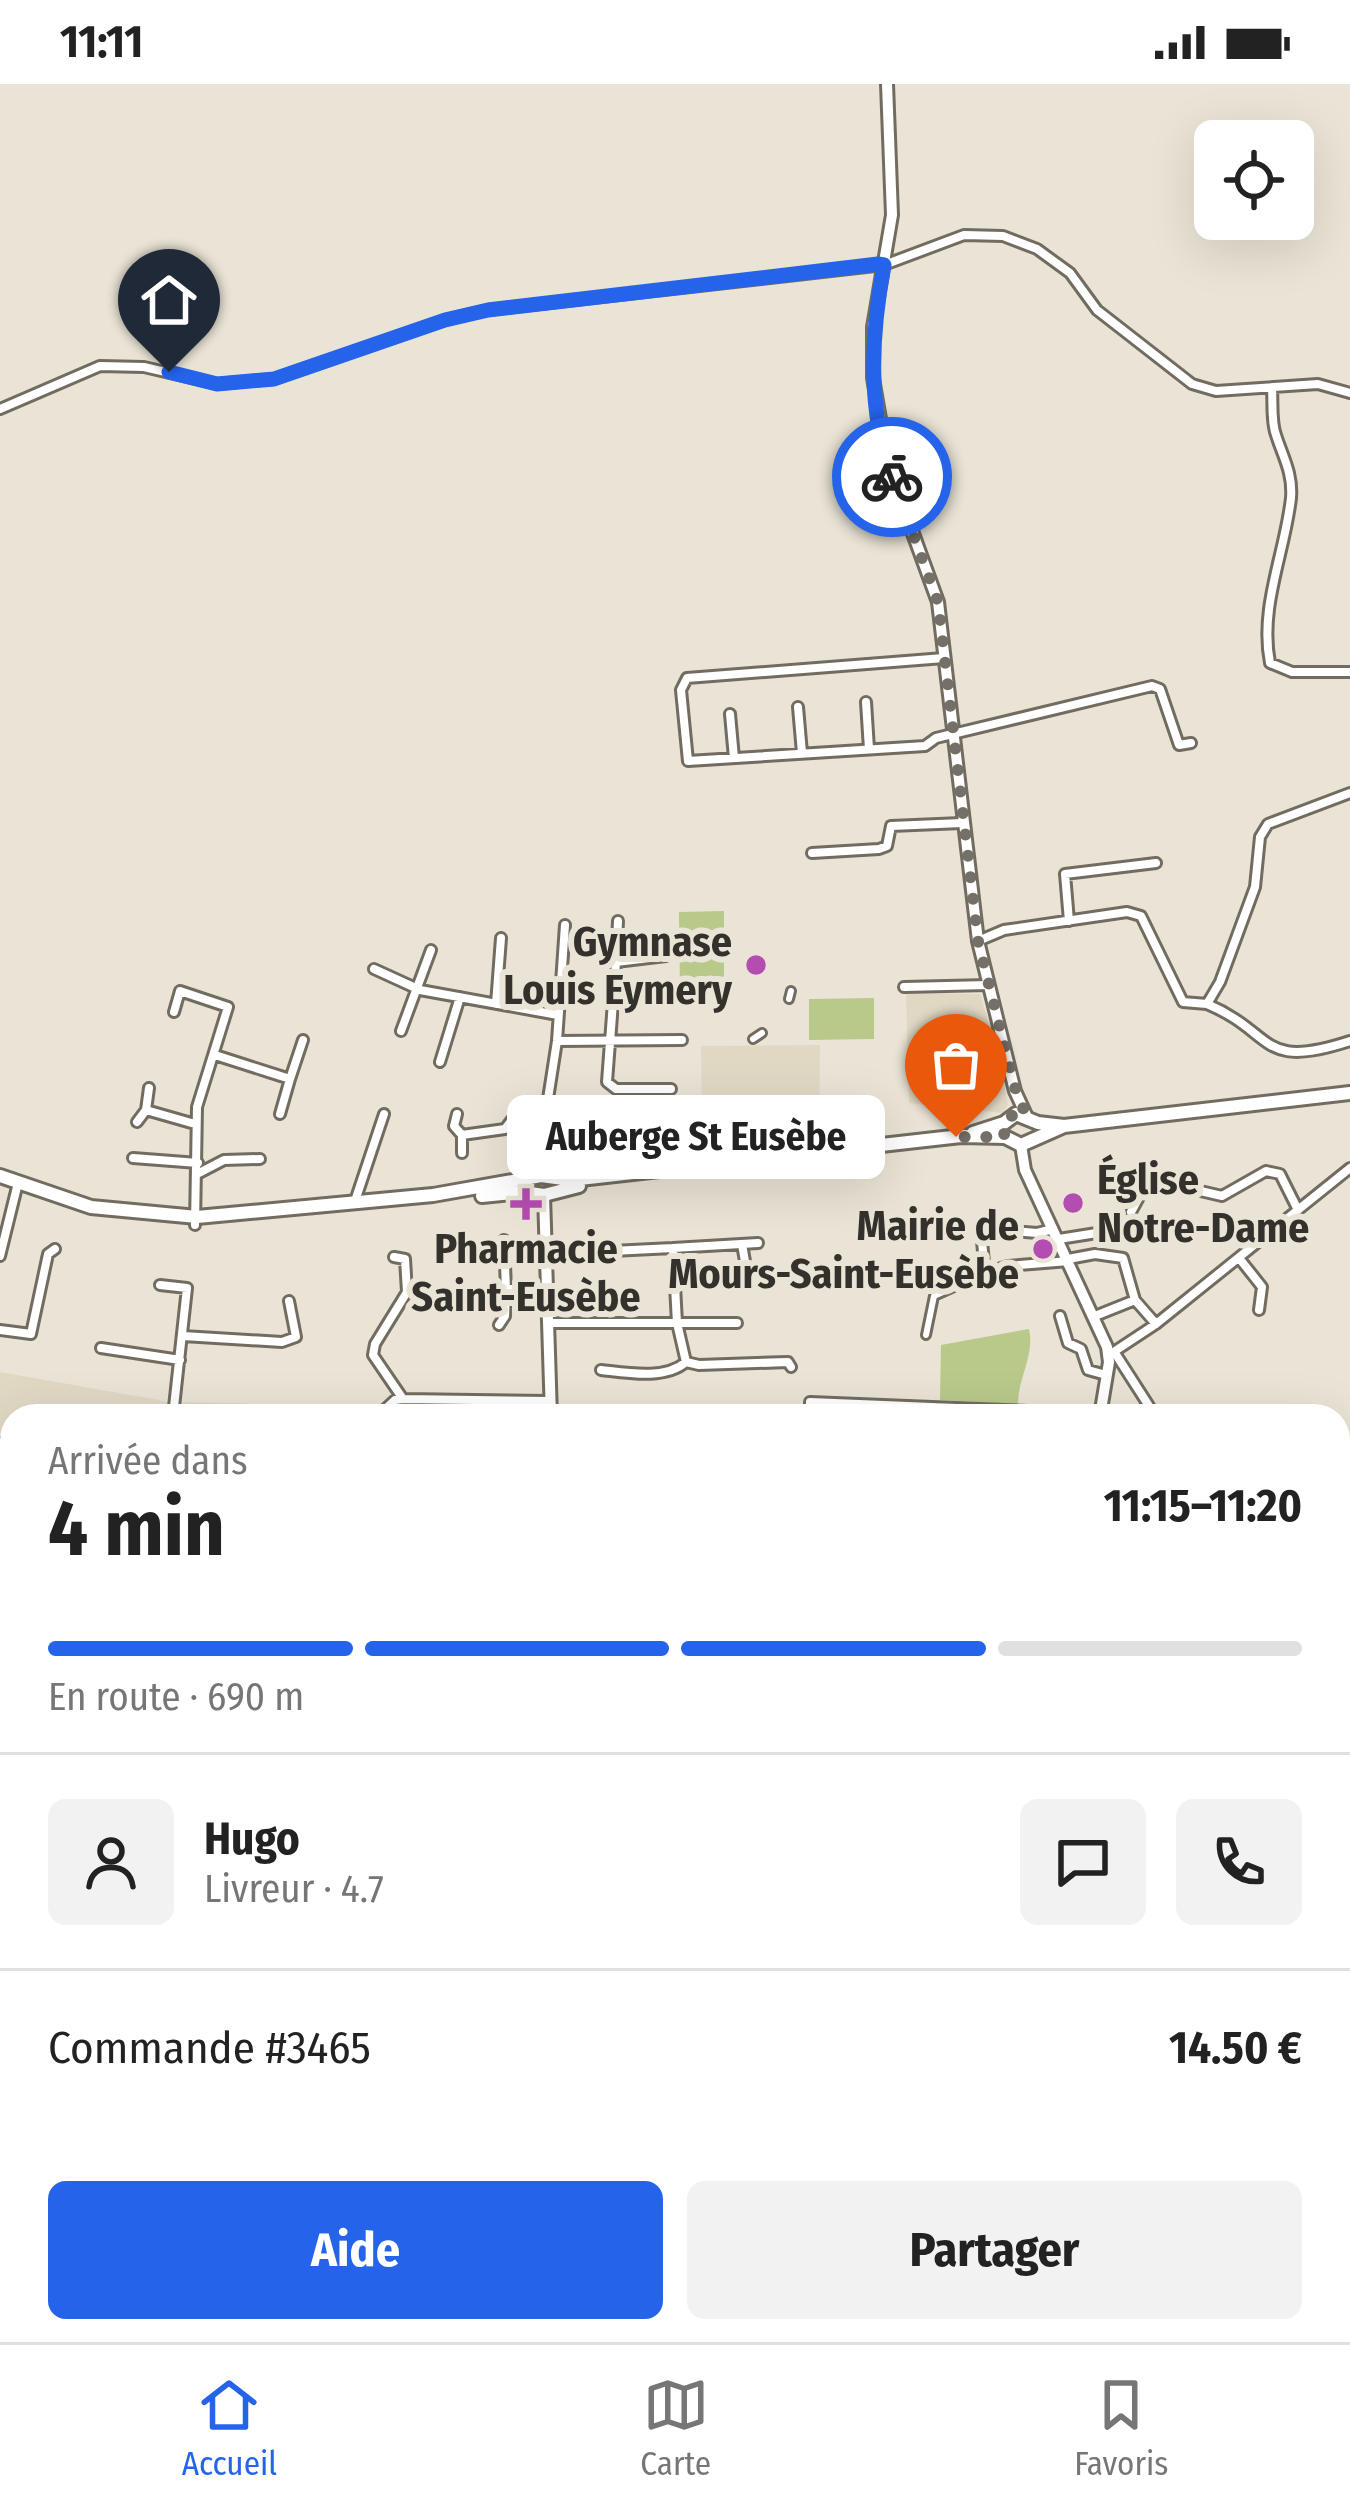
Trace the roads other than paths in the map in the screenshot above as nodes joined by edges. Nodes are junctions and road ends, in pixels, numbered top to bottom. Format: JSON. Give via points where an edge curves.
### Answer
{"nodes":[{"id":1,"x":887,"y":84,"type":"edge"},
{"id":2,"x":884,"y":265,"type":"junction"},
{"id":3,"x":1272,"y":389,"type":"junction"},
{"id":4,"x":1350,"y":393,"type":"edge"},
{"id":5,"x":0,"y":409,"type":"edge"},
{"id":6,"x":944,"y":658,"type":"junction"},
{"id":7,"x":1350,"y":672,"type":"edge"},
{"id":8,"x":866,"y":703,"type":"dead end"},
{"id":9,"x":798,"y":707,"type":"dead end"},
{"id":10,"x":730,"y":714,"type":"dead end"},
{"id":11,"x":951,"y":735,"type":"junction"},
{"id":12,"x":1191,"y":743,"type":"dead end"},
{"id":13,"x":868,"y":749,"type":"junction"},
{"id":14,"x":802,"y":754,"type":"junction"},
{"id":15,"x":734,"y":758,"type":"junction"},
{"id":16,"x":1350,"y":793,"type":"edge"},
{"id":17,"x":962,"y":823,"type":"junction"},
{"id":18,"x":812,"y":853,"type":"dead end"},
{"id":19,"x":1156,"y":863,"type":"dead end"},
{"id":20,"x":1069,"y":920,"type":"junction"},
{"id":21,"x":618,"y":922,"type":"dead end"},
{"id":22,"x":565,"y":925,"type":"dead end"},
{"id":23,"x":501,"y":938,"type":"dead end"},
{"id":24,"x":978,"y":941,"type":"junction"},
{"id":25,"x":431,"y":950,"type":"dead end"},
{"id":26,"x":666,"y":956,"type":"dead end"},
{"id":27,"x":616,"y":962,"type":"junction"},
{"id":28,"x":374,"y":969,"type":"dead end"},
{"id":29,"x":990,"y":985,"type":"junction"},
{"id":30,"x":904,"y":987,"type":"dead end"},
{"id":31,"x":416,"y":988,"type":"junction"},
{"id":32,"x":460,"y":997,"type":"junction"},
{"id":33,"x":496,"y":1004,"type":"junction"},
{"id":34,"x":1207,"y":1004,"type":"junction"},
{"id":35,"x":173,"y":1012,"type":"dead end"},
{"id":36,"x":559,"y":1015,"type":"junction"},
{"id":37,"x":401,"y":1030,"type":"dead end"},
{"id":38,"x":762,"y":1033,"type":"dead end"},
{"id":39,"x":753,"y":1039,"type":"dead end"},
{"id":40,"x":303,"y":1040,"type":"dead end"},
{"id":41,"x":682,"y":1040,"type":"dead end"},
{"id":42,"x":557,"y":1041,"type":"junction"},
{"id":43,"x":609,"y":1042,"type":"junction"},
{"id":44,"x":1350,"y":1042,"type":"edge"},
{"id":45,"x":214,"y":1055,"type":"junction"},
{"id":46,"x":440,"y":1062,"type":"dead end"},
{"id":47,"x":290,"y":1079,"type":"junction"},
{"id":48,"x":149,"y":1088,"type":"dead end"},
{"id":49,"x":671,"y":1089,"type":"dead end"},
{"id":50,"x":1350,"y":1093,"type":"edge"},
{"id":51,"x":146,"y":1110,"type":"junction"},
{"id":52,"x":280,"y":1114,"type":"dead end"},
{"id":53,"x":384,"y":1114,"type":"dead end"},
{"id":54,"x":457,"y":1114,"type":"dead end"},
{"id":55,"x":137,"y":1122,"type":"dead end"},
{"id":56,"x":1016,"y":1122,"type":"junction"},
{"id":57,"x":195,"y":1124,"type":"junction"},
{"id":58,"x":1064,"y":1126,"type":"junction"},
{"id":59,"x":543,"y":1131,"type":"junction"},
{"id":60,"x":462,"y":1135,"type":"junction"},
{"id":61,"x":1027,"y":1142,"type":"junction"},
{"id":62,"x":462,"y":1153,"type":"dead end"},
{"id":63,"x":133,"y":1158,"type":"dead end"},
{"id":64,"x":260,"y":1159,"type":"dead end"},
{"id":65,"x":1350,"y":1168,"type":"edge"},
{"id":66,"x":198,"y":1169,"type":"junction"},
{"id":67,"x":0,"y":1180,"type":"edge"},
{"id":68,"x":544,"y":1185,"type":"junction"},
{"id":69,"x":17,"y":1187,"type":"junction"},
{"id":70,"x":354,"y":1204,"type":"junction"},
{"id":71,"x":1298,"y":1210,"type":"junction"},
{"id":72,"x":1131,"y":1212,"type":"dead end"},
{"id":73,"x":196,"y":1221,"type":"junction"},
{"id":74,"x":1103,"y":1232,"type":"dead end"},
{"id":75,"x":1057,"y":1234,"type":"junction"},
{"id":76,"x":504,"y":1240,"type":"dead end"},
{"id":77,"x":758,"y":1243,"type":"dead end"},
{"id":78,"x":742,"y":1244,"type":"junction"},
{"id":79,"x":673,"y":1248,"type":"junction"},
{"id":80,"x":55,"y":1249,"type":"dead end"},
{"id":81,"x":591,"y":1252,"type":"dead end"},
{"id":82,"x":0,"y":1256,"type":"edge"},
{"id":83,"x":394,"y":1257,"type":"dead end"},
{"id":84,"x":1239,"y":1258,"type":"junction"},
{"id":85,"x":1069,"y":1260,"type":"junction"},
{"id":86,"x":985,"y":1273,"type":"junction"},
{"id":87,"x":764,"y":1277,"type":"dead end"},
{"id":88,"x":160,"y":1285,"type":"dead end"},
{"id":89,"x":506,"y":1289,"type":"junction"},
{"id":90,"x":546,"y":1289,"type":"junction"},
{"id":91,"x":289,"y":1300,"type":"dead end"},
{"id":92,"x":1136,"y":1300,"type":"junction"},
{"id":93,"x":1259,"y":1310,"type":"dead end"},
{"id":94,"x":1060,"y":1316,"type":"dead end"},
{"id":95,"x":1095,"y":1316,"type":"junction"},
{"id":96,"x":546,"y":1323,"type":"junction"},
{"id":97,"x":676,"y":1323,"type":"junction"},
{"id":98,"x":737,"y":1323,"type":"dead end"},
{"id":99,"x":1156,"y":1324,"type":"junction"},
{"id":100,"x":500,"y":1325,"type":"dead end"},
{"id":101,"x":0,"y":1330,"type":"edge"},
{"id":102,"x":926,"y":1335,"type":"dead end"},
{"id":103,"x":183,"y":1336,"type":"junction"},
{"id":104,"x":101,"y":1348,"type":"dead end"},
{"id":105,"x":1112,"y":1354,"type":"junction"},
{"id":106,"x":180,"y":1360,"type":"junction"},
{"id":107,"x":686,"y":1362,"type":"junction"},
{"id":108,"x":791,"y":1367,"type":"dead end"},
{"id":109,"x":602,"y":1370,"type":"dead end"},
{"id":110,"x":1106,"y":1375,"type":"junction"},
{"id":111,"x":403,"y":1399,"type":"junction"},
{"id":112,"x":550,"y":1401,"type":"junction"},
{"id":113,"x":174,"y":1404,"type":"edge"},
{"id":114,"x":391,"y":1404,"type":"edge"},
{"id":115,"x":550,"y":1404,"type":"edge"},
{"id":116,"x":1102,"y":1404,"type":"edge"},
{"id":117,"x":1148,"y":1404,"type":"edge"}],
"edges":[{"from":1,"to":2,"type":"street","via":[[893,182]]},
{"from":2,"to":3,"type":"street","via":[[964,235],[1004,236],[1070,273],[1096,310],[1192,384]]},
{"from":2,"to":5,"type":"street","via":[[488,310],[259,381],[217,384],[100,366]]},
{"from":2,"to":6,"type":"street","via":[[873,378],[888,466],[933,583]]},
{"from":3,"to":4,"type":"street","via":[[1318,383]]},
{"from":3,"to":7,"type":"street","via":[[1291,498],[1274,567],[1270,663],[1292,672]]},
{"from":6,"to":11,"type":"street"},
{"from":6,"to":15,"type":"street","via":[[687,678],[681,690],[688,761]]},
{"from":8,"to":13,"type":"street"},
{"from":9,"to":14,"type":"street"},
{"from":10,"to":15,"type":"street"},
{"from":11,"to":12,"type":"street","via":[[1152,686],[1160,689],[1179,745]]},
{"from":11,"to":13,"type":"street","via":[[925,746]]},
{"from":11,"to":17,"type":"street"},
{"from":13,"to":14,"type":"street"},
{"from":14,"to":15,"type":"street"},
{"from":16,"to":34,"type":"street","via":[[1268,824],[1255,886]]},
{"from":17,"to":18,"type":"street","via":[[891,826],[879,849]]},
{"from":17,"to":24,"type":"street"},
{"from":19,"to":20,"type":"street","via":[[1065,874]]},
{"from":20,"to":24,"type":"street"},
{"from":20,"to":34,"type":"street","via":[[1141,916],[1183,1002]]},
{"from":21,"to":27,"type":"street"},
{"from":22,"to":36,"type":"street"},
{"from":23,"to":33,"type":"street"},
{"from":24,"to":29,"type":"street"},
{"from":25,"to":31,"type":"street"},
{"from":26,"to":27,"type":"street"},
{"from":27,"to":43,"type":"street"},
{"from":28,"to":31,"type":"street"},
{"from":29,"to":30,"type":"street"},
{"from":29,"to":56,"type":"street"},
{"from":31,"to":32,"type":"street"},
{"from":31,"to":37,"type":"street"},
{"from":32,"to":33,"type":"street"},
{"from":32,"to":46,"type":"street"},
{"from":33,"to":36,"type":"street"},
{"from":34,"to":44,"type":"street","via":[[1282,1052]]},
{"from":35,"to":45,"type":"street","via":[[181,991],[228,1007]]},
{"from":36,"to":42,"type":"street"},
{"from":38,"to":39,"type":"street"},
{"from":40,"to":47,"type":"street"},
{"from":41,"to":43,"type":"street"},
{"from":42,"to":43,"type":"street"},
{"from":42,"to":59,"type":"street"},
{"from":43,"to":49,"type":"street","via":[[607,1082],[616,1089]]},
{"from":45,"to":47,"type":"street"},
{"from":45,"to":57,"type":"street"},
{"from":47,"to":52,"type":"street"},
{"from":48,"to":51,"type":"street"},
{"from":50,"to":58,"type":"main road"},
{"from":51,"to":55,"type":"street"},
{"from":51,"to":57,"type":"street"},
{"from":53,"to":70,"type":"street"},
{"from":54,"to":60,"type":"street"},
{"from":56,"to":58,"type":"main road"},
{"from":56,"to":61,"type":"main road"},
{"from":56,"to":61,"type":"main road"},
{"from":56,"to":68,"type":"main road","via":[[961,1136]]},
{"from":57,"to":66,"type":"street"},
{"from":58,"to":61,"type":"main road"},
{"from":59,"to":60,"type":"street","via":[[514,1117],[505,1129]]},
{"from":59,"to":68,"type":"street"},
{"from":60,"to":62,"type":"street"},
{"from":61,"to":75,"type":"street","via":[[1025,1170]]},
{"from":63,"to":66,"type":"street"},
{"from":64,"to":66,"type":"street"},
{"from":65,"to":71,"type":"street"},
{"from":66,"to":73,"type":"street"},
{"from":67,"to":69,"type":"main road"},
{"from":68,"to":70,"type":"main road"},
{"from":68,"to":73,"type":"main road"},
{"from":68,"to":90,"type":"street"},
{"from":69,"to":73,"type":"main road","via":[[117,1219]]},
{"from":69,"to":82,"type":"street"},
{"from":70,"to":73,"type":"main road"},
{"from":71,"to":72,"type":"street","via":[[1280,1174],[1266,1171],[1222,1196],[1149,1179]]},
{"from":71,"to":84,"type":"street"},
{"from":74,"to":75,"type":"street"},
{"from":75,"to":85,"type":"street"},
{"from":75,"to":86,"type":"street","via":[[1001,1230],[982,1241]]},
{"from":76,"to":89,"type":"street"},
{"from":77,"to":78,"type":"street"},
{"from":78,"to":79,"type":"street"},
{"from":78,"to":87,"type":"street","via":[[748,1279]]},
{"from":79,"to":81,"type":"street"},
{"from":79,"to":97,"type":"street"},
{"from":80,"to":101,"type":"street","via":[[47,1254],[31,1334]]},
{"from":83,"to":111,"type":"street","via":[[405,1259],[407,1292],[373,1355]]},
{"from":84,"to":93,"type":"street","via":[[1262,1286]]},
{"from":84,"to":99,"type":"street"},
{"from":85,"to":86,"type":"street"},
{"from":85,"to":92,"type":"street","via":[[1123,1258]]},
{"from":85,"to":95,"type":"street"},
{"from":86,"to":102,"type":"street","via":[[934,1296]]},
{"from":88,"to":103,"type":"street","via":[[187,1288]]},
{"from":89,"to":90,"type":"street"},
{"from":89,"to":100,"type":"street"},
{"from":90,"to":96,"type":"street"},
{"from":91,"to":103,"type":"street","via":[[296,1337],[282,1342]]},
{"from":92,"to":95,"type":"street"},
{"from":92,"to":99,"type":"street"},
{"from":94,"to":110,"type":"street","via":[[1088,1370]]},
{"from":95,"to":105,"type":"street"},
{"from":96,"to":97,"type":"street"},
{"from":96,"to":112,"type":"street"},
{"from":97,"to":98,"type":"street"},
{"from":97,"to":107,"type":"street"},
{"from":99,"to":105,"type":"street"},
{"from":103,"to":106,"type":"street"},
{"from":104,"to":106,"type":"street"},
{"from":105,"to":110,"type":"street"},
{"from":105,"to":117,"type":"street"},
{"from":106,"to":113,"type":"street"},
{"from":107,"to":108,"type":"street"},
{"from":107,"to":109,"type":"street","via":[[663,1374]]},
{"from":110,"to":116,"type":"street"},
{"from":111,"to":112,"type":"street"},
{"from":111,"to":114,"type":"street"},
{"from":112,"to":115,"type":"street"}]}
